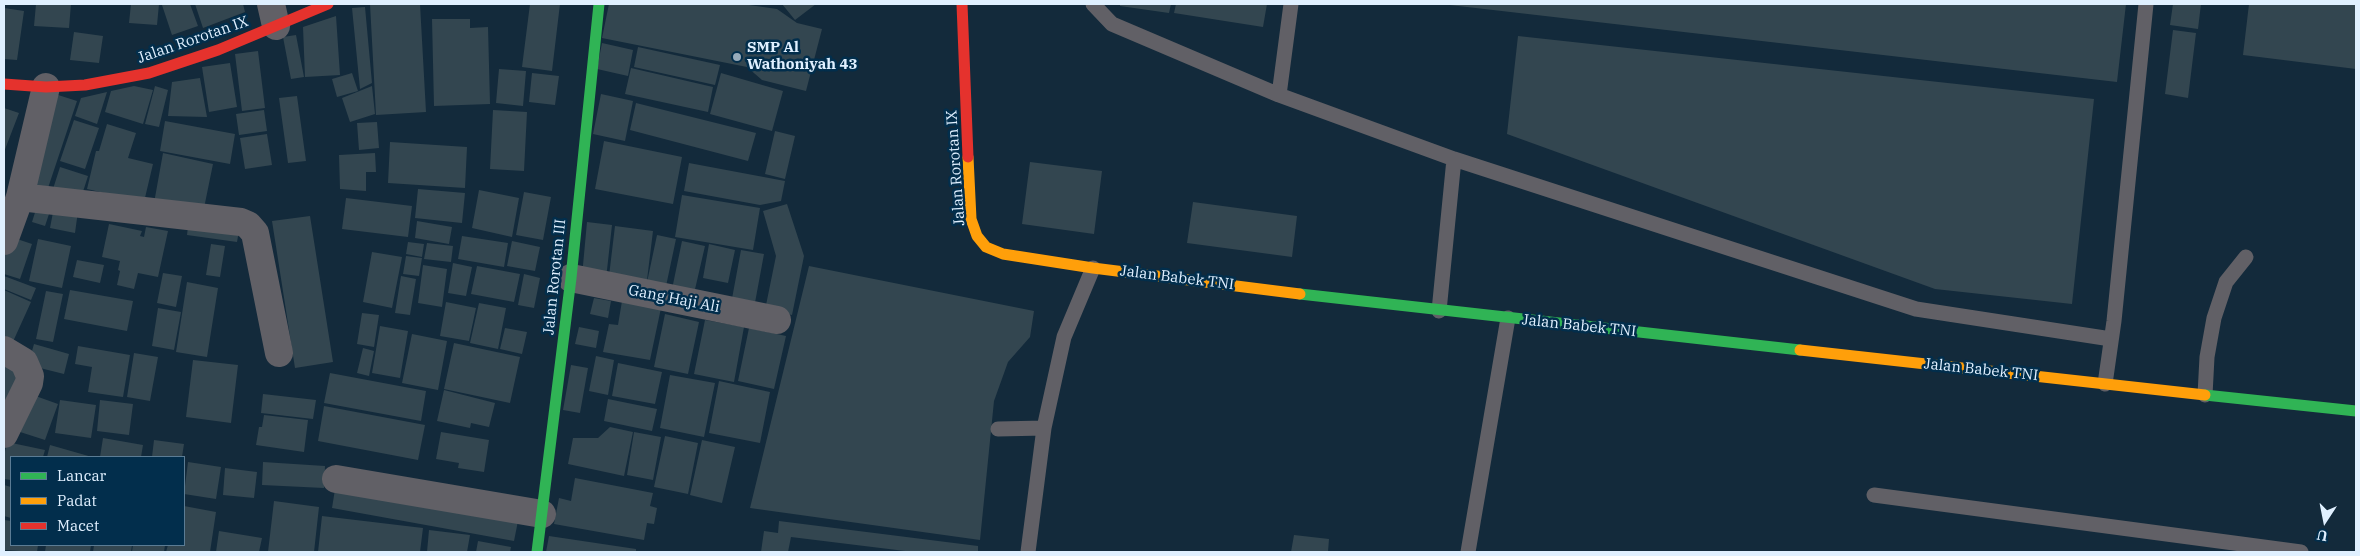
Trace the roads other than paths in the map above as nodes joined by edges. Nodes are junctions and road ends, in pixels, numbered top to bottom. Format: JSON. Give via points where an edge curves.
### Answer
{"nodes":[{"id":1,"x":328,"y":4,"type":"edge"},
{"id":2,"x":599,"y":4,"type":"edge"},
{"id":3,"x":962,"y":4,"type":"edge"},
{"id":4,"x":1093,"y":4,"type":"edge"},
{"id":5,"x":1291,"y":4,"type":"edge"},
{"id":6,"x":2146,"y":4,"type":"edge"},
{"id":7,"x":274,"y":15,"type":"edge"},
{"id":8,"x":4,"y":84,"type":"edge"},
{"id":9,"x":46,"y":87,"type":"junction"},
{"id":10,"x":1279,"y":94,"type":"junction"},
{"id":11,"x":1454,"y":160,"type":"junction"},
{"id":12,"x":20,"y":198,"type":"junction"},
{"id":13,"x":4,"y":242,"type":"edge"},
{"id":14,"x":2246,"y":258,"type":"dead end"},
{"id":15,"x":1093,"y":268,"type":"junction"},
{"id":16,"x":571,"y":278,"type":"junction"},
{"id":17,"x":1439,"y":311,"type":"junction"},
{"id":18,"x":1508,"y":318,"type":"junction"},
{"id":19,"x":777,"y":320,"type":"dead end"},
{"id":20,"x":2111,"y":339,"type":"junction"},
{"id":21,"x":4,"y":350,"type":"edge"},
{"id":22,"x":279,"y":353,"type":"dead end"},
{"id":23,"x":2105,"y":384,"type":"junction"},
{"id":24,"x":2205,"y":395,"type":"junction"},
{"id":25,"x":2356,"y":411,"type":"edge"},
{"id":26,"x":1044,"y":428,"type":"junction"},
{"id":27,"x":998,"y":429,"type":"dead end"},
{"id":28,"x":4,"y":434,"type":"edge"},
{"id":29,"x":336,"y":478,"type":"dead end"},
{"id":30,"x":1874,"y":495,"type":"dead end"},
{"id":31,"x":542,"y":514,"type":"junction"},
{"id":32,"x":537,"y":552,"type":"edge"},
{"id":33,"x":1028,"y":552,"type":"edge"},
{"id":34,"x":1468,"y":552,"type":"edge"},
{"id":35,"x":2301,"y":552,"type":"edge"}],
"edges":[{"from":1,"to":7,"type":"street","name":"Jalan Rorotan IX"},
{"from":2,"to":16,"type":"street","name":"Jalan Rorotan III"},
{"from":3,"to":15,"type":"street","name":"Jalan Rorotan IX","via":[[971,219],[977,236],[986,247],[1003,254]]},
{"from":4,"to":10,"type":"lane","via":[[1112,24]]},
{"from":5,"to":10,"type":"lane"},
{"from":6,"to":20,"type":"lane"},
{"from":7,"to":9,"type":"street","name":"Jalan Rorotan IX","via":[[218,50],[149,74],[86,85]]},
{"from":8,"to":9,"type":"street","name":"Jalan Rorotan IX"},
{"from":9,"to":12,"type":"street"},
{"from":10,"to":11,"type":"lane"},
{"from":11,"to":17,"type":"lane"},
{"from":11,"to":20,"type":"lane","via":[[1916,309]]},
{"from":12,"to":13,"type":"street"},
{"from":12,"to":22,"type":"street","via":[[241,222],[248,226],[255,233]]},
{"from":14,"to":24,"type":"lane","via":[[2226,282],[2214,318]]},
{"from":15,"to":17,"type":"street","name":"Jalan Babek TNI"},
{"from":15,"to":26,"type":"lane","via":[[1064,337]]},
{"from":16,"to":19,"type":"street","name":"Gang Haji Ali"},
{"from":16,"to":31,"type":"street","name":"Jalan Rorotan III"},
{"from":17,"to":18,"type":"street","name":"Jalan Babek TNI"},
{"from":18,"to":23,"type":"street","name":"Jalan Babek TNI"},
{"from":18,"to":34,"type":"lane"},
{"from":20,"to":23,"type":"lane"},
{"from":21,"to":28,"type":"street","via":[[24,362],[30,376]]},
{"from":23,"to":24,"type":"street","name":"Jalan Babek TNI"},
{"from":24,"to":25,"type":"street","name":"Jalan Babek TNI"},
{"from":26,"to":27,"type":"lane"},
{"from":26,"to":33,"type":"lane"},
{"from":29,"to":31,"type":"street"},
{"from":30,"to":35,"type":"lane"},
{"from":31,"to":32,"type":"street","name":"Jalan Rorotan III"}]}
